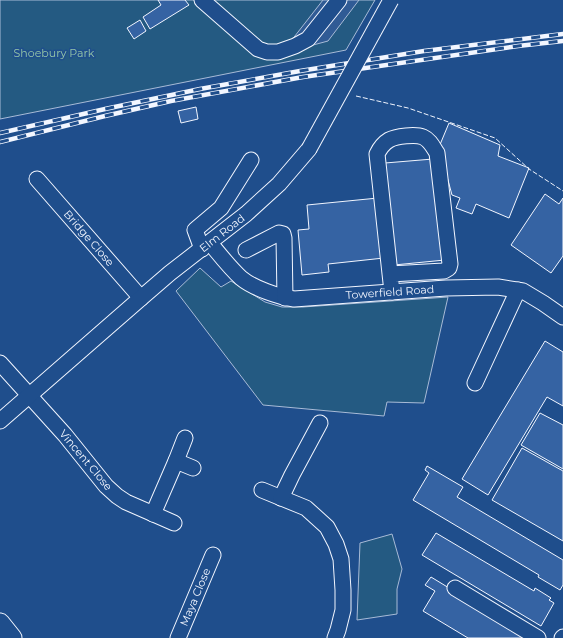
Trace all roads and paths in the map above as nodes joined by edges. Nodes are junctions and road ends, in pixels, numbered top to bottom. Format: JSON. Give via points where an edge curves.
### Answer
{"nodes":[{"id":1,"x":202,"y":0,"type":"edge"},
{"id":2,"x":339,"y":0,"type":"edge"},
{"id":3,"x":391,"y":0,"type":"edge"},
{"id":4,"x":251,"y":160,"type":"dead end"},
{"id":5,"x":37,"y":179,"type":"dead end"},
{"id":6,"x":206,"y":246,"type":"junction"},
{"id":7,"x":246,"y":250,"type":"dead end"},
{"id":8,"x":223,"y":258,"type":"junction"},
{"id":9,"x":390,"y":274,"type":"junction"},
{"id":10,"x":225,"y":278,"type":"dead end"},
{"id":11,"x":518,"y":290,"type":"junction"},
{"id":12,"x":392,"y":292,"type":"junction"},
{"id":13,"x":141,"y":298,"type":"junction"},
{"id":14,"x":285,"y":298,"type":"junction"},
{"id":15,"x":563,"y":317,"type":"edge"},
{"id":16,"x":0,"y":363,"type":"edge"},
{"id":17,"x":475,"y":383,"type":"dead end"},
{"id":18,"x":30,"y":395,"type":"junction"},
{"id":19,"x":0,"y":421,"type":"edge"},
{"id":20,"x":320,"y":423,"type":"dead end"},
{"id":21,"x":185,"y":438,"type":"dead end"},
{"id":22,"x":176,"y":461,"type":"junction"},
{"id":23,"x":193,"y":468,"type":"dead end"},
{"id":24,"x":262,"y":490,"type":"dead end"},
{"id":25,"x":281,"y":498,"type":"junction"},
{"id":26,"x":153,"y":514,"type":"junction"},
{"id":27,"x":174,"y":523,"type":"dead end"},
{"id":28,"x":213,"y":555,"type":"dead end"},
{"id":29,"x":455,"y":588,"type":"dead end"},
{"id":30,"x":0,"y":623,"type":"edge"},
{"id":31,"x":12,"y":638,"type":"edge"},
{"id":32,"x":178,"y":638,"type":"edge"},
{"id":33,"x":335,"y":638,"type":"edge"},
{"id":34,"x":538,"y":638,"type":"edge"}],
"edges":[{"from":1,"to":2,"type":"street","via":[[258,49],[267,52],[278,52],[308,39]]},
{"from":3,"to":6,"type":"street","name":"Elm Road","bridge":true,"via":[[309,149],[279,184]]},
{"from":4,"to":6,"type":"street","via":[[221,208],[195,230]]},
{"from":5,"to":13,"type":"street","name":"Bridge Close"},
{"from":6,"to":8,"type":"street","name":"Towerfield Road"},
{"from":6,"to":13,"type":"street","name":"Elm Road"},
{"from":7,"to":14,"type":"street","via":[[279,233],[283,234]]},
{"from":8,"to":10,"type":"street"},
{"from":8,"to":14,"type":"street","name":"Towerfield Road","via":[[252,285]]},
{"from":9,"to":9,"type":"street","via":[[377,154],[381,146],[391,139],[409,135],[422,136],[431,143],[437,153],[450,264],[444,271]]},
{"from":9,"to":12,"type":"street"},
{"from":11,"to":12,"type":"street","name":"Towerfield Road","via":[[498,287]]},
{"from":11,"to":15,"type":"street","name":"Towerfield Road"},
{"from":11,"to":17,"type":"street"},
{"from":12,"to":14,"type":"street","name":"Towerfield Road"},
{"from":13,"to":18,"type":"street","name":"Elm Road"},
{"from":16,"to":18,"type":"street","name":"Vincent Close"},
{"from":18,"to":19,"type":"street","name":"Elm Road"},
{"from":18,"to":26,"type":"street","name":"Vincent Close","via":[[106,486],[126,502]]},
{"from":20,"to":25,"type":"street"},
{"from":21,"to":22,"type":"street"},
{"from":22,"to":23,"type":"street"},
{"from":22,"to":26,"type":"street"},
{"from":24,"to":25,"type":"street"},
{"from":25,"to":33,"type":"street","via":[[306,508],[315,515],[327,527],[336,544],[341,559],[343,610]]},
{"from":26,"to":27,"type":"street","name":"Vincent Close"},
{"from":28,"to":32,"type":"street","name":"Maya Close"},
{"from":29,"to":34,"type":"street"},
{"from":30,"to":31,"type":"main road"}]}
